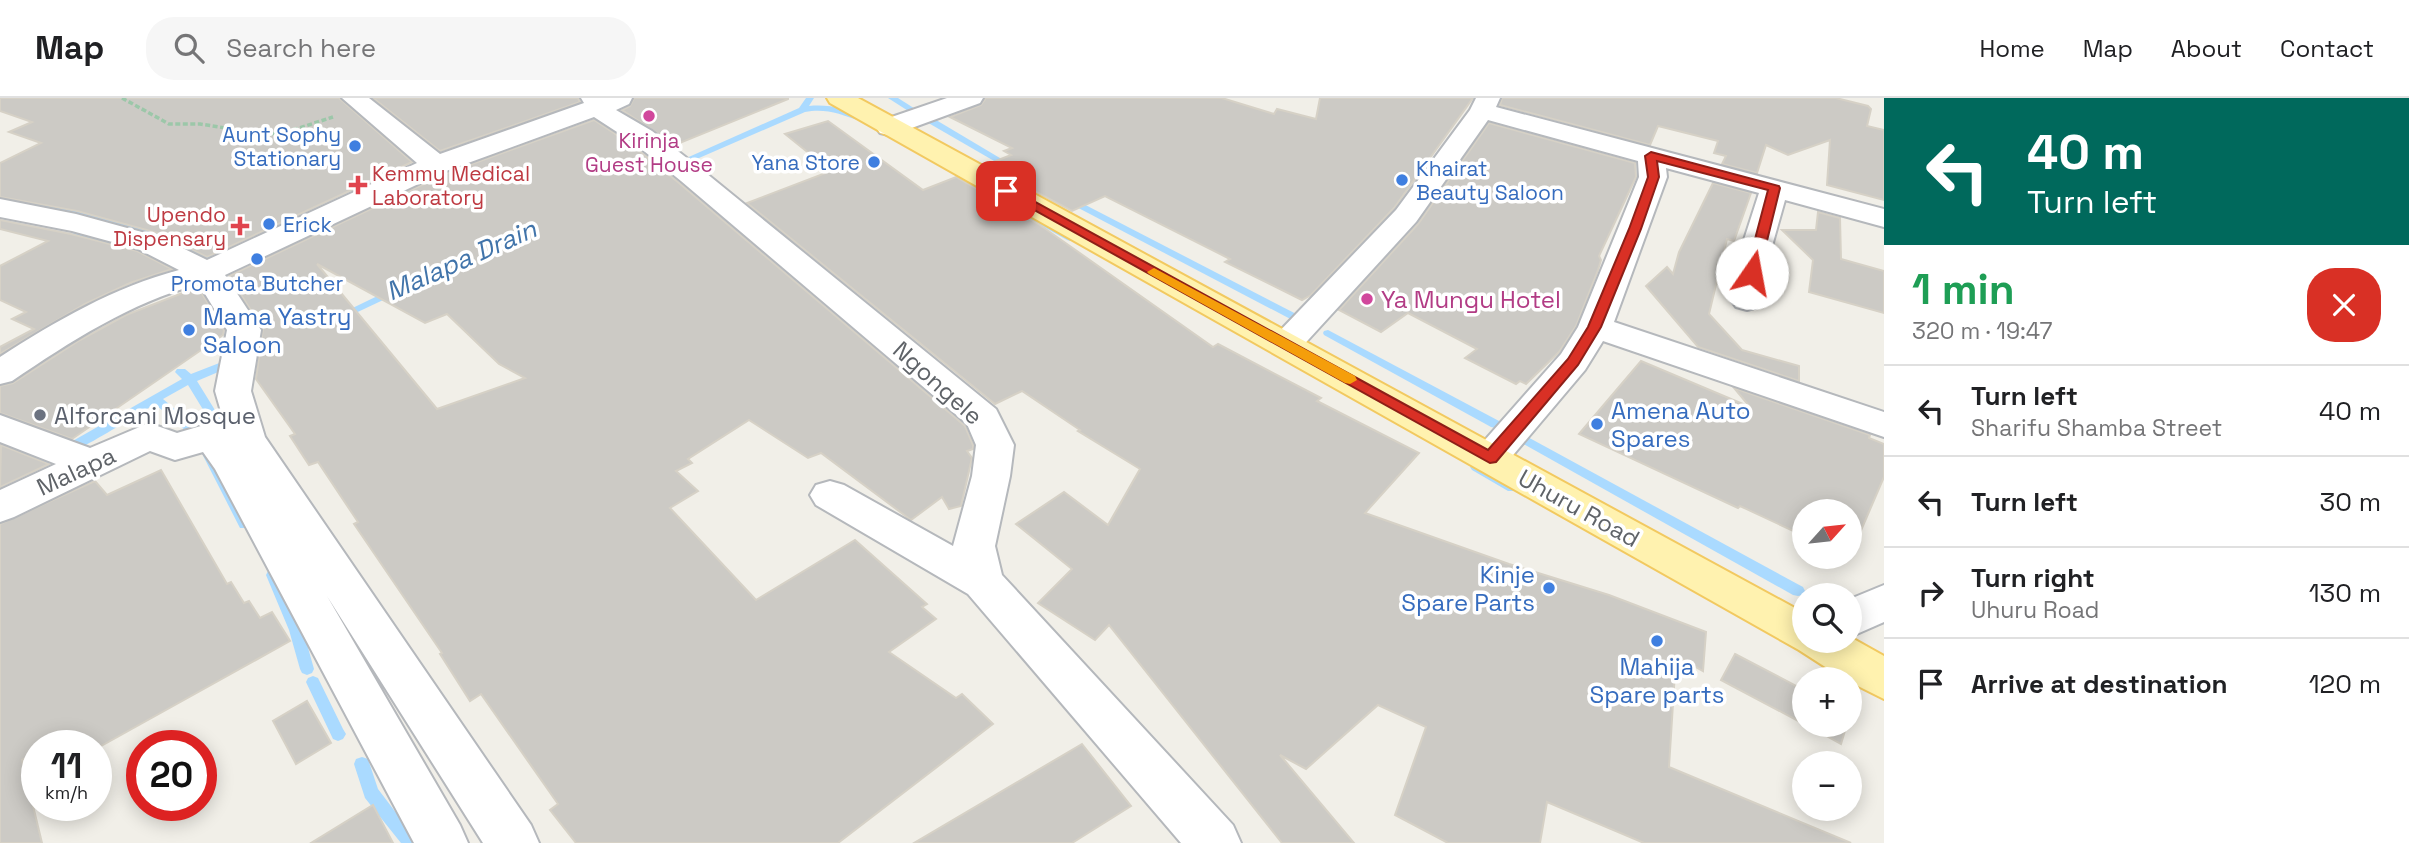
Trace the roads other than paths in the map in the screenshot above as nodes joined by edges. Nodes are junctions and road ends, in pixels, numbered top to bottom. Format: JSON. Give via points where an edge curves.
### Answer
{"nodes":[{"id":1,"x":839,"y":98,"type":"edge"},
{"id":2,"x":971,"y":98,"type":"edge"},
{"id":3,"x":606,"y":100,"type":"edge"},
{"id":4,"x":359,"y":102,"type":"edge"},
{"id":5,"x":1485,"y":104,"type":"edge"},
{"id":6,"x":889,"y":127,"type":"junction"},
{"id":7,"x":1651,"y":156,"type":"junction"},
{"id":8,"x":436,"y":165,"type":"junction"},
{"id":9,"x":1774,"y":188,"type":"junction"},
{"id":10,"x":0,"y":208,"type":"edge"},
{"id":11,"x":1884,"y":218,"type":"edge"},
{"id":12,"x":207,"y":272,"type":"junction"},
{"id":13,"x":1747,"y":300,"type":"dead end"},
{"id":14,"x":1595,"y":327,"type":"junction"},
{"id":15,"x":1286,"y":344,"type":"junction"},
{"id":16,"x":0,"y":373,"type":"edge"},
{"id":17,"x":1884,"y":425,"type":"edge"},
{"id":18,"x":16,"y":434,"type":"edge"},
{"id":19,"x":218,"y":446,"type":"junction"},
{"id":20,"x":1490,"y":458,"type":"junction"},
{"id":21,"x":80,"y":459,"type":"dead end"},
{"id":22,"x":830,"y":495,"type":"dead end"},
{"id":23,"x":0,"y":507,"type":"edge"},
{"id":24,"x":983,"y":582,"type":"junction"},
{"id":25,"x":1884,"y":602,"type":"edge"},
{"id":26,"x":1862,"y":613,"type":"edge"},
{"id":27,"x":1792,"y":627,"type":"edge"},
{"id":28,"x":1839,"y":653,"type":"edge"},
{"id":29,"x":1884,"y":679,"type":"edge"},
{"id":30,"x":442,"y":843,"type":"edge"},
{"id":31,"x":513,"y":843,"type":"edge"},
{"id":32,"x":1214,"y":843,"type":"edge"}],
"edges":[{"from":1,"to":6,"type":"main road","name":"Uhuru Road"},
{"from":2,"to":6,"type":"street"},
{"from":3,"to":8,"type":"street"},
{"from":3,"to":24,"type":"street","name":"Ngongele","via":[[605,114],[691,174],[983,418],[995,445],[974,546]]},
{"from":4,"to":8,"type":"street"},
{"from":5,"to":7,"type":"street"},
{"from":5,"to":15,"type":"street","via":[[1406,216]]},
{"from":6,"to":15,"type":"main road","name":"Uhuru Road"},
{"from":7,"to":9,"type":"street"},
{"from":7,"to":14,"type":"street","via":[[1653,177]]},
{"from":8,"to":12,"type":"street"},
{"from":9,"to":11,"type":"street"},
{"from":9,"to":13,"type":"street"},
{"from":10,"to":12,"type":"street","via":[[149,243]]},
{"from":12,"to":16,"type":"street","via":[[159,285],[68,328]]},
{"from":12,"to":19,"type":"street","via":[[244,330]]},
{"from":14,"to":17,"type":"street"},
{"from":14,"to":20,"type":"street","via":[[1573,362]]},
{"from":15,"to":20,"type":"main road","name":"Uhuru Road"},
{"from":18,"to":21,"type":"street"},
{"from":19,"to":23,"type":"street","name":"Malapa","via":[[175,447],[149,436]]},
{"from":19,"to":30,"type":"street"},
{"from":19,"to":31,"type":"street"},
{"from":20,"to":27,"type":"main road","name":"Uhuru Road"},
{"from":22,"to":24,"type":"street"},
{"from":24,"to":32,"type":"street","name":"Ngongele"},
{"from":25,"to":26,"type":"street"},
{"from":28,"to":29,"type":"main road"}]}
